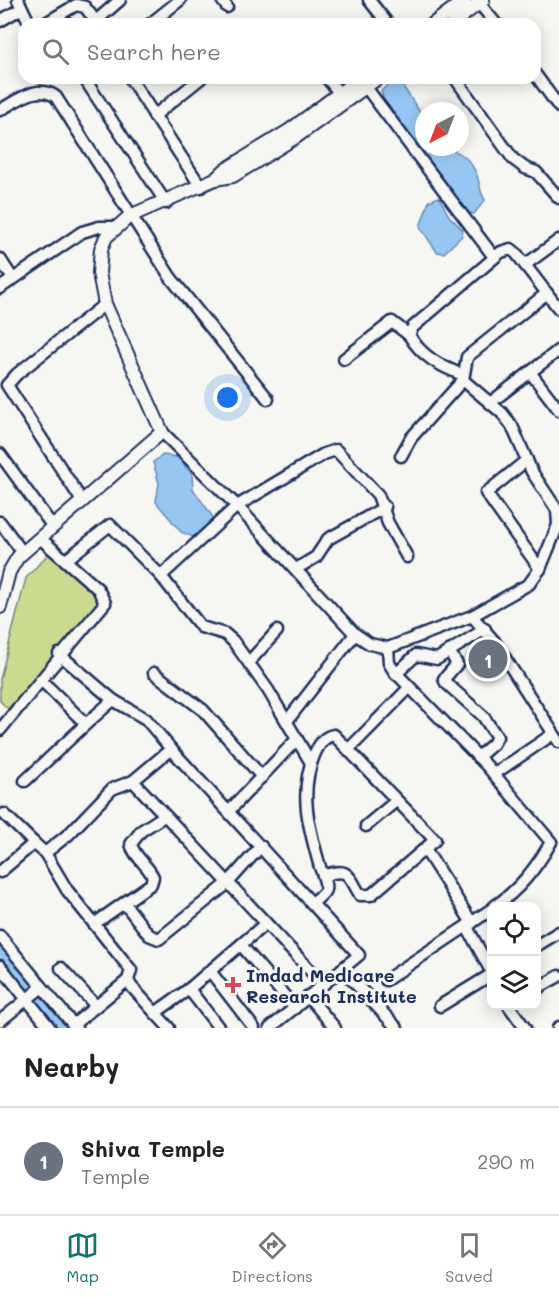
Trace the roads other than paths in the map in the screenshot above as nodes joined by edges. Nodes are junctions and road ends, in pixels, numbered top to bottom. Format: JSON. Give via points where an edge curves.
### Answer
{"nodes":[{"id":1,"x":120,"y":0,"type":"edge"},
{"id":2,"x":180,"y":0,"type":"edge"},
{"id":3,"x":369,"y":0,"type":"edge"},
{"id":4,"x":465,"y":0,"type":"edge"},
{"id":5,"x":481,"y":1,"type":"edge"},
{"id":6,"x":79,"y":2,"type":"edge"},
{"id":7,"x":20,"y":4,"type":"edge"},
{"id":8,"x":27,"y":18,"type":"edge"},
{"id":9,"x":54,"y":18,"type":"edge"},
{"id":10,"x":94,"y":18,"type":"edge"},
{"id":11,"x":101,"y":18,"type":"edge"},
{"id":12,"x":158,"y":18,"type":"edge"},
{"id":13,"x":383,"y":18,"type":"edge"},
{"id":14,"x":441,"y":18,"type":"edge"},
{"id":15,"x":460,"y":18,"type":"edge"},
{"id":16,"x":492,"y":18,"type":"edge"},
{"id":17,"x":0,"y":21,"type":"edge"},
{"id":18,"x":541,"y":82,"type":"edge"},
{"id":19,"x":88,"y":84,"type":"edge"},
{"id":20,"x":134,"y":84,"type":"edge"},
{"id":21,"x":194,"y":84,"type":"edge"},
{"id":22,"x":332,"y":84,"type":"edge"},
{"id":23,"x":356,"y":84,"type":"edge"},
{"id":24,"x":358,"y":84,"type":"edge"},
{"id":25,"x":364,"y":84,"type":"edge"},
{"id":26,"x":458,"y":84,"type":"edge"},
{"id":27,"x":339,"y":93,"type":"junction"},
{"id":28,"x":559,"y":107,"type":"edge"},
{"id":29,"x":0,"y":110,"type":"edge"},
{"id":30,"x":154,"y":116,"type":"junction"},
{"id":31,"x":215,"y":180,"type":"junction"},
{"id":32,"x":201,"y":187,"type":"junction"},
{"id":33,"x":559,"y":198,"type":"edge"},
{"id":34,"x":166,"y":203,"type":"junction"},
{"id":35,"x":130,"y":216,"type":"junction"},
{"id":36,"x":115,"y":227,"type":"junction"},
{"id":37,"x":559,"y":240,"type":"edge"},
{"id":38,"x":494,"y":257,"type":"junction"},
{"id":39,"x":0,"y":259,"type":"edge"},
{"id":40,"x":525,"y":265,"type":"junction"},
{"id":41,"x":13,"y":279,"type":"junction"},
{"id":42,"x":0,"y":288,"type":"edge"},
{"id":43,"x":547,"y":293,"type":"junction"},
{"id":44,"x":105,"y":304,"type":"junction"},
{"id":45,"x":559,"y":309,"type":"edge"},
{"id":46,"x":409,"y":335,"type":"junction"},
{"id":47,"x":559,"y":350,"type":"edge"},
{"id":48,"x":344,"y":359,"type":"dead end"},
{"id":49,"x":530,"y":372,"type":"junction"},
{"id":50,"x":463,"y":377,"type":"junction"},
{"id":51,"x":268,"y":399,"type":"dead end"},
{"id":52,"x":490,"y":403,"type":"junction"},
{"id":53,"x":559,"y":410,"type":"edge"},
{"id":54,"x":162,"y":432,"type":"junction"},
{"id":55,"x":0,"y":454,"type":"edge"},
{"id":56,"x":401,"y":456,"type":"dead end"},
{"id":57,"x":527,"y":460,"type":"junction"},
{"id":58,"x":82,"y":501,"type":"junction"},
{"id":59,"x":237,"y":506,"type":"junction"},
{"id":60,"x":385,"y":507,"type":"junction"},
{"id":61,"x":559,"y":517,"type":"edge"},
{"id":62,"x":0,"y":522,"type":"edge"},
{"id":63,"x":53,"y":527,"type":"junction"},
{"id":64,"x":40,"y":538,"type":"junction"},
{"id":65,"x":23,"y":553,"type":"junction"},
{"id":66,"x":407,"y":556,"type":"dead end"},
{"id":67,"x":66,"y":560,"type":"junction"},
{"id":68,"x":296,"y":569,"type":"junction"},
{"id":69,"x":540,"y":569,"type":"junction"},
{"id":70,"x":161,"y":576,"type":"junction"},
{"id":71,"x":3,"y":578,"type":"edge"},
{"id":72,"x":0,"y":607,"type":"edge"},
{"id":73,"x":471,"y":616,"type":"junction"},
{"id":74,"x":485,"y":629,"type":"junction"},
{"id":75,"x":277,"y":631,"type":"dead end"},
{"id":76,"x":355,"y":634,"type":"junction"},
{"id":77,"x":388,"y":648,"type":"junction"},
{"id":78,"x":449,"y":651,"type":"junction"},
{"id":79,"x":59,"y":654,"type":"junction"},
{"id":80,"x":249,"y":662,"type":"junction"},
{"id":81,"x":154,"y":673,"type":"dead end"},
{"id":82,"x":396,"y":674,"type":"junction"},
{"id":83,"x":41,"y":680,"type":"junction"},
{"id":84,"x":409,"y":688,"type":"junction"},
{"id":85,"x":113,"y":700,"type":"junction"},
{"id":86,"x":287,"y":721,"type":"junction"},
{"id":87,"x":86,"y":724,"type":"junction"},
{"id":88,"x":0,"y":730,"type":"edge"},
{"id":89,"x":555,"y":732,"type":"edge"},
{"id":90,"x":297,"y":739,"type":"junction"},
{"id":91,"x":171,"y":749,"type":"junction"},
{"id":92,"x":349,"y":749,"type":"junction"},
{"id":93,"x":478,"y":757,"type":"junction"},
{"id":94,"x":311,"y":763,"type":"junction"},
{"id":95,"x":494,"y":774,"type":"junction"},
{"id":96,"x":261,"y":777,"type":"junction"},
{"id":97,"x":25,"y":781,"type":"dead end"},
{"id":98,"x":133,"y":782,"type":"junction"},
{"id":99,"x":396,"y":801,"type":"junction"},
{"id":100,"x":229,"y":811,"type":"junction"},
{"id":101,"x":4,"y":814,"type":"dead end"},
{"id":102,"x":164,"y":816,"type":"junction"},
{"id":103,"x":366,"y":826,"type":"dead end"},
{"id":104,"x":34,"y":843,"type":"junction"},
{"id":105,"x":261,"y":846,"type":"junction"},
{"id":106,"x":425,"y":849,"type":"junction"},
{"id":107,"x":45,"y":853,"type":"junction"},
{"id":108,"x":0,"y":872,"type":"edge"},
{"id":109,"x":322,"y":876,"type":"junction"},
{"id":110,"x":227,"y":884,"type":"junction"},
{"id":111,"x":501,"y":902,"type":"edge"},
{"id":112,"x":313,"y":903,"type":"junction"},
{"id":113,"x":125,"y":904,"type":"junction"},
{"id":114,"x":487,"y":912,"type":"edge"},
{"id":115,"x":94,"y":924,"type":"junction"},
{"id":116,"x":265,"y":924,"type":"junction"},
{"id":117,"x":470,"y":925,"type":"junction"},
{"id":118,"x":559,"y":932,"type":"edge"},
{"id":119,"x":0,"y":936,"type":"edge"},
{"id":120,"x":541,"y":943,"type":"edge"},
{"id":121,"x":241,"y":945,"type":"junction"},
{"id":122,"x":487,"y":962,"type":"edge"},
{"id":123,"x":0,"y":966,"type":"edge"},
{"id":124,"x":61,"y":968,"type":"dead end"},
{"id":125,"x":342,"y":969,"type":"junction"},
{"id":126,"x":210,"y":971,"type":"junction"},
{"id":127,"x":487,"y":976,"type":"edge"},
{"id":128,"x":559,"y":976,"type":"edge"},
{"id":129,"x":128,"y":980,"type":"junction"},
{"id":130,"x":386,"y":981,"type":"dead end"},
{"id":131,"x":324,"y":984,"type":"junction"},
{"id":132,"x":541,"y":987,"type":"edge"},
{"id":133,"x":189,"y":989,"type":"junction"},
{"id":134,"x":34,"y":993,"type":"junction"},
{"id":135,"x":308,"y":996,"type":"junction"},
{"id":136,"x":96,"y":1006,"type":"junction"},
{"id":137,"x":440,"y":1006,"type":"dead end"},
{"id":138,"x":295,"y":1008,"type":"junction"},
{"id":139,"x":512,"y":1010,"type":"edge"},
{"id":140,"x":155,"y":1013,"type":"junction"},
{"id":141,"x":281,"y":1019,"type":"junction"},
{"id":142,"x":0,"y":1021,"type":"edge"},
{"id":143,"x":74,"y":1026,"type":"edge"},
{"id":144,"x":166,"y":1027,"type":"edge"},
{"id":145,"x":50,"y":1028,"type":"edge"},
{"id":146,"x":219,"y":1028,"type":"edge"},
{"id":147,"x":254,"y":1028,"type":"edge"},
{"id":148,"x":270,"y":1028,"type":"edge"},
{"id":149,"x":290,"y":1028,"type":"edge"},
{"id":150,"x":335,"y":1028,"type":"edge"},
{"id":151,"x":397,"y":1028,"type":"edge"},
{"id":152,"x":525,"y":1028,"type":"edge"}],
"edges":[{"from":1,"to":11,"type":"street"},
{"from":2,"to":12,"type":"street"},
{"from":3,"to":13,"type":"street"},
{"from":4,"to":14,"type":"main road"},
{"from":5,"to":15,"type":"main road"},
{"from":5,"to":16,"type":"street"},
{"from":6,"to":9,"type":"street"},
{"from":6,"to":10,"type":"street"},
{"from":7,"to":8,"type":"street"},
{"from":7,"to":17,"type":"street"},
{"from":18,"to":28,"type":"street"},
{"from":19,"to":34,"type":"street"},
{"from":20,"to":30,"type":"street"},
{"from":21,"to":30,"type":"street"},
{"from":22,"to":27,"type":"street"},
{"from":23,"to":27,"type":"main road"},
{"from":24,"to":31,"type":"main road","via":[[296,137],[233,176]]},
{"from":25,"to":38,"type":"street"},
{"from":26,"to":33,"type":"street","via":[[513,159],[536,172]]},
{"from":27,"to":31,"type":"main road"},
{"from":29,"to":35,"type":"street","via":[[37,92],[56,97]]},
{"from":30,"to":32,"type":"street"},
{"from":31,"to":32,"type":"main road"},
{"from":32,"to":34,"type":"main road"},
{"from":34,"to":35,"type":"main road"},
{"from":35,"to":36,"type":"main road"},
{"from":35,"to":51,"type":"street","via":[[171,278]]},
{"from":36,"to":41,"type":"street","via":[[82,232]]},
{"from":36,"to":44,"type":"main road","via":[[101,249],[99,273]]},
{"from":37,"to":40,"type":"street"},
{"from":38,"to":40,"type":"street","via":[[511,249]]},
{"from":38,"to":46,"type":"street","via":[[413,327]]},
{"from":39,"to":41,"type":"street"},
{"from":40,"to":43,"type":"street"},
{"from":41,"to":42,"type":"street"},
{"from":43,"to":45,"type":"street"},
{"from":43,"to":50,"type":"street","via":[[467,357]]},
{"from":44,"to":54,"type":"main road"},
{"from":44,"to":58,"type":"street","via":[[7,385]]},
{"from":46,"to":48,"type":"street","via":[[392,322]]},
{"from":46,"to":50,"type":"street","via":[[435,363]]},
{"from":47,"to":49,"type":"street"},
{"from":49,"to":52,"type":"street"},
{"from":49,"to":53,"type":"street"},
{"from":50,"to":52,"type":"street"},
{"from":50,"to":56,"type":"street","via":[[411,438]]},
{"from":52,"to":57,"type":"street","via":[[512,426]]},
{"from":54,"to":58,"type":"main road"},
{"from":54,"to":59,"type":"street"},
{"from":55,"to":63,"type":"street"},
{"from":57,"to":61,"type":"street"},
{"from":57,"to":69,"type":"street","via":[[486,493]]},
{"from":58,"to":63,"type":"main road"},
{"from":59,"to":60,"type":"street","via":[[336,450]]},
{"from":59,"to":68,"type":"street"},
{"from":59,"to":70,"type":"street"},
{"from":60,"to":66,"type":"street","via":[[388,523]]},
{"from":60,"to":68,"type":"street","via":[[328,539],[316,557]]},
{"from":61,"to":69,"type":"street"},
{"from":62,"to":65,"type":"street"},
{"from":63,"to":64,"type":"main road"},
{"from":64,"to":65,"type":"main road"},
{"from":64,"to":67,"type":"street"},
{"from":65,"to":71,"type":"main road"},
{"from":67,"to":70,"type":"street","via":[[110,525]]},
{"from":67,"to":79,"type":"street","via":[[98,589],[105,603]]},
{"from":68,"to":76,"type":"street"},
{"from":69,"to":73,"type":"street","via":[[529,584]]},
{"from":70,"to":80,"type":"street","via":[[201,627],[225,634]]},
{"from":71,"to":72,"type":"main road"},
{"from":73,"to":74,"type":"street"},
{"from":73,"to":77,"type":"street"},
{"from":74,"to":78,"type":"street"},
{"from":74,"to":89,"type":"street"},
{"from":75,"to":80,"type":"street"},
{"from":76,"to":77,"type":"street","via":[[370,644]]},
{"from":76,"to":86,"type":"street"},
{"from":77,"to":82,"type":"street","via":[[389,663]]},
{"from":78,"to":82,"type":"street","via":[[437,659],[416,656]]},
{"from":78,"to":93,"type":"street","via":[[457,664],[444,680],[483,716],[497,736]]},
{"from":79,"to":83,"type":"street"},
{"from":79,"to":85,"type":"street"},
{"from":80,"to":86,"type":"street"},
{"from":81,"to":96,"type":"street","via":[[203,710]]},
{"from":82,"to":84,"type":"street"},
{"from":83,"to":87,"type":"street"},
{"from":83,"to":88,"type":"street"},
{"from":84,"to":92,"type":"street"},
{"from":84,"to":93,"type":"street"},
{"from":85,"to":87,"type":"street"},
{"from":85,"to":91,"type":"street","via":[[146,719]]},
{"from":86,"to":90,"type":"street"},
{"from":87,"to":97,"type":"street"},
{"from":89,"to":95,"type":"street"},
{"from":90,"to":94,"type":"street"},
{"from":90,"to":96,"type":"street"},
{"from":91,"to":98,"type":"street"},
{"from":91,"to":100,"type":"street"},
{"from":92,"to":94,"type":"street","via":[[330,735],[319,744]]},
{"from":92,"to":99,"type":"street"},
{"from":93,"to":95,"type":"street"},
{"from":94,"to":109,"type":"street","via":[[305,802]]},
{"from":95,"to":111,"type":"street","via":[[551,842],[539,864]]},
{"from":96,"to":100,"type":"street"},
{"from":98,"to":102,"type":"street"},
{"from":98,"to":107,"type":"street","via":[[112,789]]},
{"from":99,"to":103,"type":"street"},
{"from":99,"to":106,"type":"street","via":[[435,840]]},
{"from":100,"to":105,"type":"street"},
{"from":101,"to":104,"type":"street"},
{"from":102,"to":110,"type":"street"},
{"from":102,"to":113,"type":"street","via":[[141,831],[131,844],[153,877],[152,884]]},
{"from":104,"to":107,"type":"street"},
{"from":104,"to":108,"type":"street"},
{"from":105,"to":110,"type":"street"},
{"from":105,"to":112,"type":"street"},
{"from":106,"to":109,"type":"street","via":[[365,897],[347,873],[336,871]]},
{"from":106,"to":117,"type":"street"},
{"from":107,"to":115,"type":"street"},
{"from":109,"to":112,"type":"street","via":[[325,891]]},
{"from":110,"to":113,"type":"street","via":[[159,939],[149,935]]},
{"from":110,"to":116,"type":"street"},
{"from":112,"to":125,"type":"street","via":[[359,955]]},
{"from":113,"to":115,"type":"street"},
{"from":114,"to":117,"type":"street"},
{"from":115,"to":129,"type":"street","via":[[131,970]]},
{"from":116,"to":121,"type":"street"},
{"from":116,"to":131,"type":"street"},
{"from":117,"to":122,"type":"street"},
{"from":117,"to":130,"type":"street"},
{"from":118,"to":120,"type":"street"},
{"from":119,"to":134,"type":"street"},
{"from":121,"to":126,"type":"street"},
{"from":121,"to":138,"type":"street"},
{"from":123,"to":134,"type":"street"},
{"from":124,"to":136,"type":"street"},
{"from":125,"to":131,"type":"street"},
{"from":125,"to":151,"type":"street"},
{"from":126,"to":133,"type":"street"},
{"from":126,"to":147,"type":"street"},
{"from":127,"to":137,"type":"street"},
{"from":128,"to":132,"type":"street"},
{"from":129,"to":136,"type":"street"},
{"from":129,"to":140,"type":"street"},
{"from":131,"to":135,"type":"street"},
{"from":133,"to":140,"type":"street"},
{"from":133,"to":146,"type":"street"},
{"from":134,"to":142,"type":"street"},
{"from":134,"to":143,"type":"street"},
{"from":134,"to":145,"type":"street"},
{"from":135,"to":138,"type":"street"},
{"from":135,"to":150,"type":"street"},
{"from":136,"to":143,"type":"street"},
{"from":138,"to":141,"type":"street"},
{"from":139,"to":152,"type":"street"},
{"from":140,"to":144,"type":"street"},
{"from":141,"to":148,"type":"street"},
{"from":141,"to":149,"type":"street"}]}
